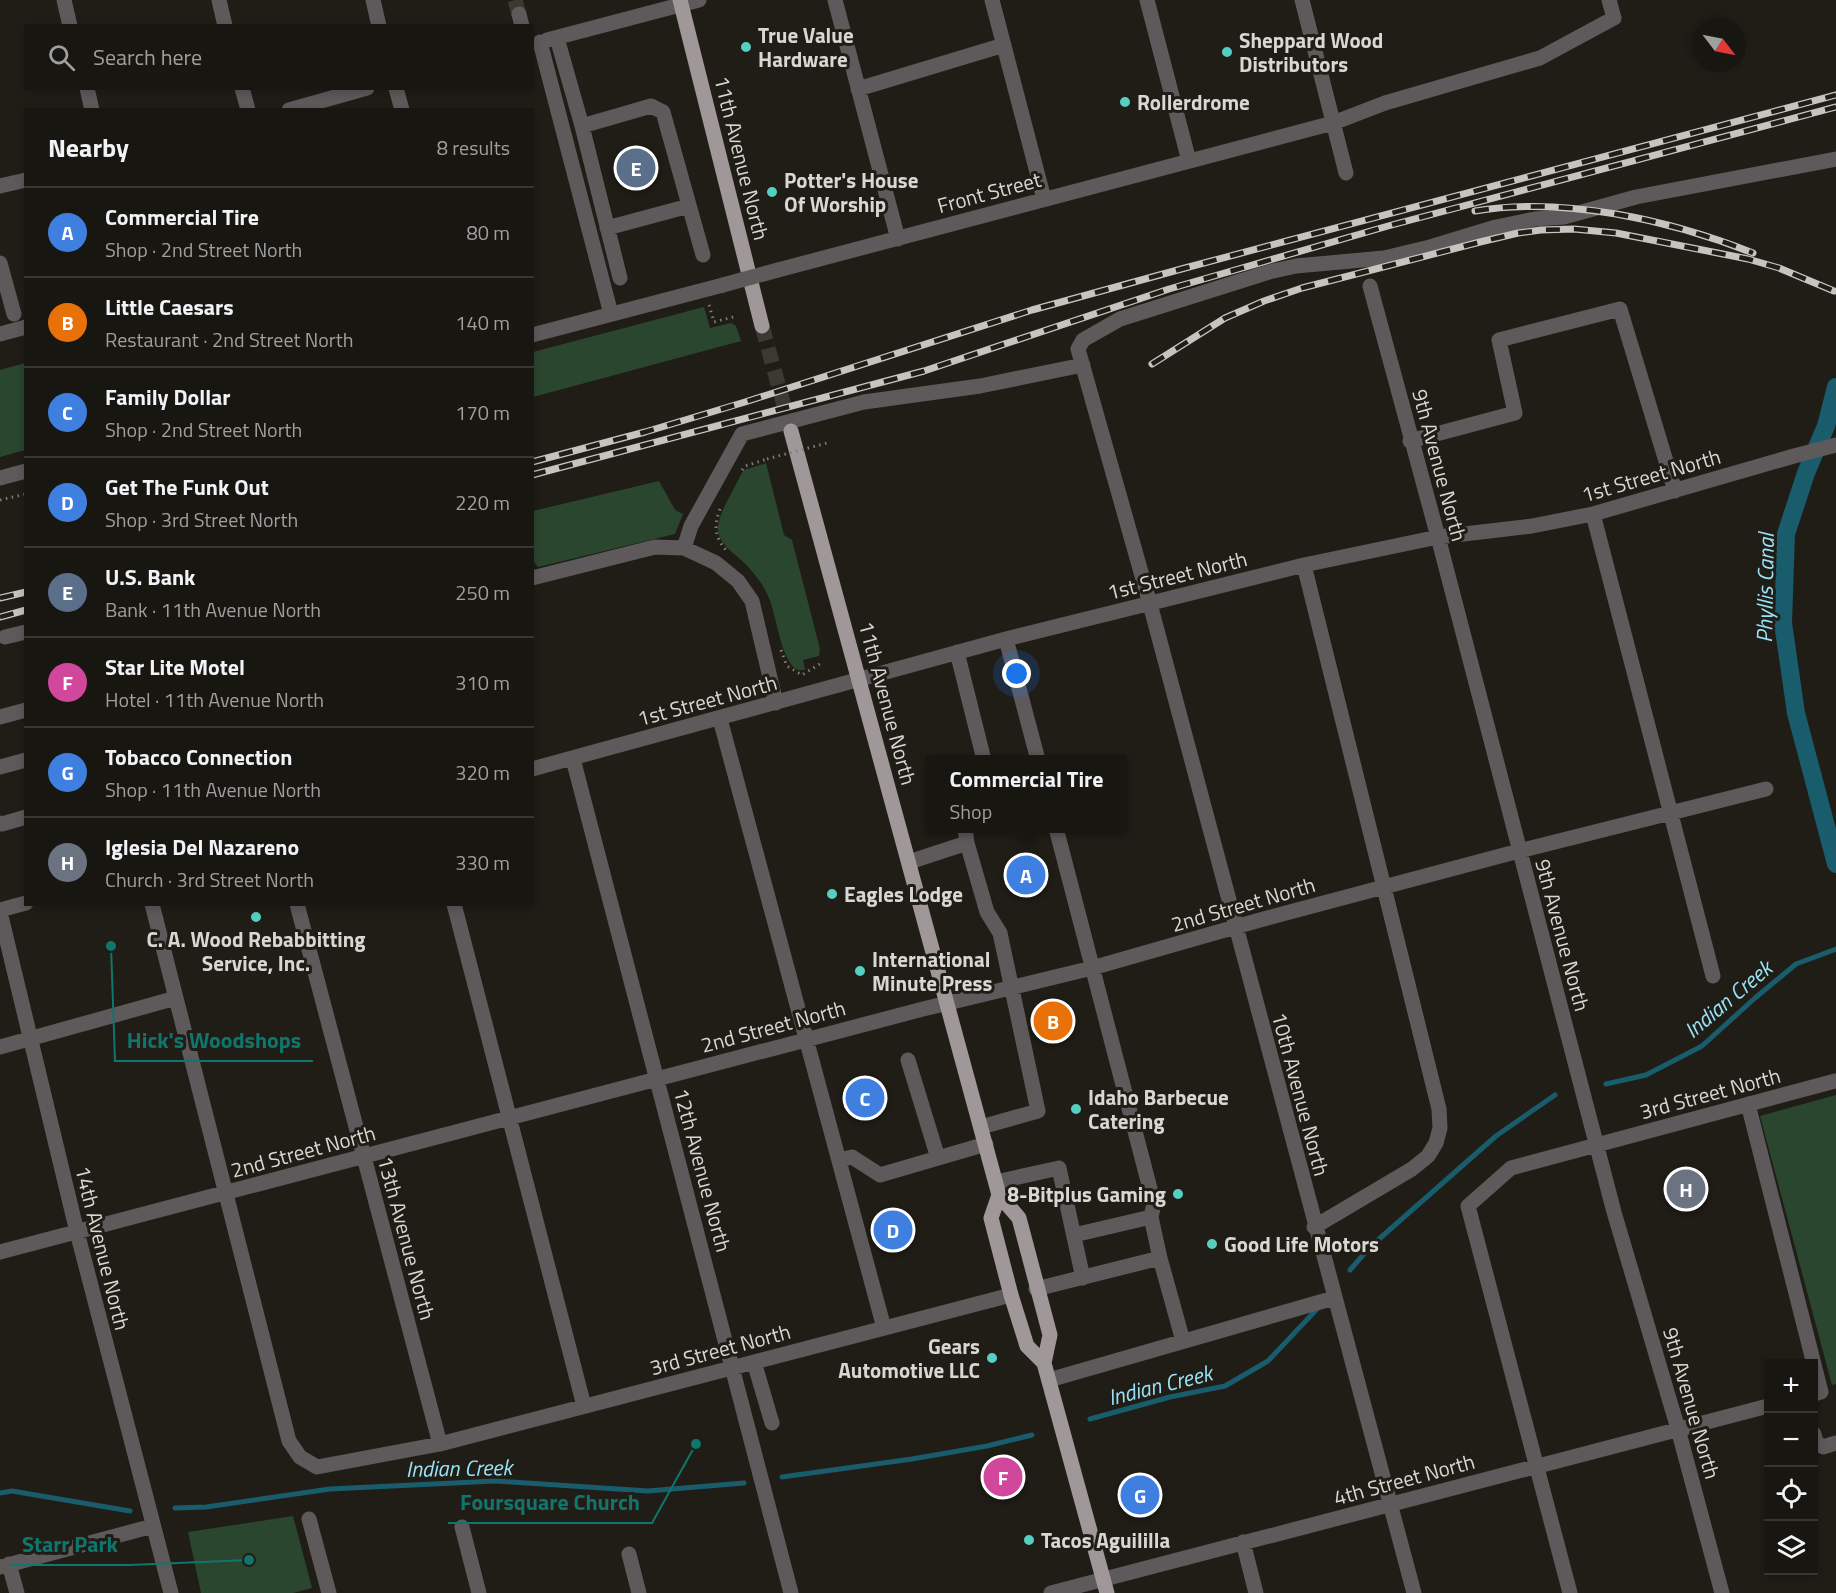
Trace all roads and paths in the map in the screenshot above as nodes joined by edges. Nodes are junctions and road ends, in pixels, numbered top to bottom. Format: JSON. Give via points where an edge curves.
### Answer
{"nodes":[{"id":1,"x":64,"y":0,"type":"edge"},
{"id":2,"x":219,"y":0,"type":"edge"},
{"id":3,"x":373,"y":0,"type":"edge"},
{"id":4,"x":699,"y":0,"type":"edge"},
{"id":5,"x":835,"y":0,"type":"edge"},
{"id":6,"x":992,"y":0,"type":"edge"},
{"id":7,"x":1147,"y":0,"type":"edge"},
{"id":8,"x":1302,"y":0,"type":"edge"},
{"id":9,"x":1609,"y":0,"type":"edge"},
{"id":10,"x":681,"y":2,"type":"edge"},
{"id":11,"x":70,"y":24,"type":"edge"},
{"id":12,"x":225,"y":24,"type":"edge"},
{"id":13,"x":379,"y":24,"type":"edge"},
{"id":14,"x":557,"y":38,"type":"junction"},
{"id":15,"x":536,"y":43,"type":"edge"},
{"id":16,"x":1004,"y":45,"type":"junction"},
{"id":17,"x":858,"y":89,"type":"junction"},
{"id":18,"x":87,"y":90,"type":"edge"},
{"id":19,"x":243,"y":90,"type":"edge"},
{"id":20,"x":360,"y":90,"type":"edge"},
{"id":21,"x":397,"y":90,"type":"edge"},
{"id":22,"x":92,"y":108,"type":"edge"},
{"id":23,"x":247,"y":108,"type":"edge"},
{"id":24,"x":296,"y":108,"type":"edge"},
{"id":25,"x":401,"y":108,"type":"edge"},
{"id":26,"x":1334,"y":123,"type":"junction"},
{"id":27,"x":582,"y":126,"type":"junction"},
{"id":28,"x":1836,"y":159,"type":"edge"},
{"id":29,"x":1189,"y":161,"type":"junction"},
{"id":30,"x":1346,"y":173,"type":"dead end"},
{"id":31,"x":24,"y":180,"type":"edge"},
{"id":32,"x":0,"y":186,"type":"edge"},
{"id":33,"x":1044,"y":199,"type":"junction"},
{"id":34,"x":689,"y":206,"type":"junction"},
{"id":35,"x":608,"y":228,"type":"junction"},
{"id":36,"x":898,"y":239,"type":"junction"},
{"id":37,"x":703,"y":255,"type":"dead end"},
{"id":38,"x":0,"y":263,"type":"edge"},
{"id":39,"x":620,"y":278,"type":"dead end"},
{"id":40,"x":1370,"y":286,"type":"dead end"},
{"id":41,"x":710,"y":308,"type":"dead end"},
{"id":42,"x":14,"y":314,"type":"dead end"},
{"id":43,"x":611,"y":314,"type":"junction"},
{"id":44,"x":737,"y":316,"type":"dead end"},
{"id":45,"x":762,"y":326,"type":"tunnel mouth"},
{"id":46,"x":24,"y":328,"type":"edge"},
{"id":47,"x":0,"y":334,"type":"edge"},
{"id":48,"x":534,"y":334,"type":"edge"},
{"id":49,"x":1083,"y":365,"type":"junction"},
{"id":50,"x":791,"y":431,"type":"tunnel mouth"},
{"id":51,"x":1410,"y":441,"type":"junction"},
{"id":52,"x":826,"y":443,"type":"dead end"},
{"id":53,"x":1833,"y":446,"type":"edge"},
{"id":54,"x":24,"y":472,"type":"edge"},
{"id":55,"x":737,"y":476,"type":"dead end"},
{"id":56,"x":0,"y":478,"type":"edge"},
{"id":57,"x":1675,"y":491,"type":"junction"},
{"id":58,"x":24,"y":494,"type":"edge"},
{"id":59,"x":0,"y":500,"type":"edge"},
{"id":60,"x":724,"y":502,"type":"dead end"},
{"id":61,"x":1593,"y":514,"type":"junction"},
{"id":62,"x":1438,"y":537,"type":"junction"},
{"id":63,"x":684,"y":549,"type":"junction"},
{"id":64,"x":728,"y":552,"type":"dead end"},
{"id":65,"x":1304,"y":565,"type":"junction"},
{"id":66,"x":534,"y":577,"type":"edge"},
{"id":67,"x":1150,"y":604,"type":"junction"},
{"id":68,"x":24,"y":632,"type":"edge"},
{"id":69,"x":2,"y":634,"type":"edge"},
{"id":70,"x":1006,"y":639,"type":"junction"},
{"id":71,"x":780,"y":644,"type":"dead end"},
{"id":72,"x":957,"y":652,"type":"junction"},
{"id":73,"x":824,"y":662,"type":"dead end"},
{"id":74,"x":860,"y":678,"type":"junction"},
{"id":75,"x":776,"y":703,"type":"junction"},
{"id":76,"x":24,"y":711,"type":"edge"},
{"id":77,"x":0,"y":717,"type":"edge"},
{"id":78,"x":720,"y":719,"type":"junction"},
{"id":79,"x":983,"y":755,"type":"edge"},
{"id":80,"x":1037,"y":755,"type":"edge"},
{"id":81,"x":573,"y":759,"type":"junction"},
{"id":82,"x":24,"y":761,"type":"edge"},
{"id":83,"x":0,"y":767,"type":"edge"},
{"id":84,"x":534,"y":769,"type":"edge"},
{"id":85,"x":1766,"y":789,"type":"dead end"},
{"id":86,"x":1671,"y":814,"type":"junction"},
{"id":87,"x":24,"y":818,"type":"edge"},
{"id":88,"x":0,"y":823,"type":"edge"},
{"id":89,"x":1057,"y":833,"type":"edge"},
{"id":90,"x":966,"y":836,"type":"edge"},
{"id":91,"x":1519,"y":851,"type":"junction"},
{"id":92,"x":909,"y":862,"type":"junction"},
{"id":93,"x":1383,"y":887,"type":"junction"},
{"id":94,"x":24,"y":904,"type":"edge"},
{"id":95,"x":153,"y":906,"type":"edge"},
{"id":96,"x":298,"y":906,"type":"edge"},
{"id":97,"x":455,"y":906,"type":"edge"},
{"id":98,"x":0,"y":911,"type":"edge"},
{"id":99,"x":1235,"y":928,"type":"junction"},
{"id":100,"x":1092,"y":968,"type":"junction"},
{"id":101,"x":1713,"y":976,"type":"dead end"},
{"id":102,"x":1011,"y":987,"type":"junction"},
{"id":103,"x":176,"y":998,"type":"junction"},
{"id":104,"x":947,"y":1002,"type":"junction"},
{"id":105,"x":31,"y":1038,"type":"junction"},
{"id":106,"x":807,"y":1039,"type":"junction"},
{"id":107,"x":0,"y":1047,"type":"edge"},
{"id":108,"x":908,"y":1060,"type":"dead end"},
{"id":109,"x":657,"y":1079,"type":"junction"},
{"id":110,"x":1834,"y":1081,"type":"dead end"},
{"id":111,"x":1748,"y":1104,"type":"junction"},
{"id":112,"x":509,"y":1118,"type":"junction"},
{"id":113,"x":981,"y":1127,"type":"junction"},
{"id":114,"x":986,"y":1144,"type":"junction"},
{"id":115,"x":1596,"y":1145,"type":"junction"},
{"id":116,"x":364,"y":1156,"type":"junction"},
{"id":117,"x":938,"y":1158,"type":"junction"},
{"id":118,"x":839,"y":1160,"type":"junction"},
{"id":119,"x":998,"y":1188,"type":"junction"},
{"id":120,"x":226,"y":1192,"type":"junction"},
{"id":121,"x":1151,"y":1217,"type":"junction"},
{"id":122,"x":1314,"y":1227,"type":"junction"},
{"id":123,"x":77,"y":1232,"type":"junction"},
{"id":124,"x":1074,"y":1235,"type":"junction"},
{"id":125,"x":0,"y":1252,"type":"edge"},
{"id":126,"x":1160,"y":1258,"type":"junction"},
{"id":127,"x":1083,"y":1278,"type":"junction"},
{"id":128,"x":1036,"y":1289,"type":"junction"},
{"id":129,"x":1011,"y":1295,"type":"junction"},
{"id":130,"x":1334,"y":1298,"type":"junction"},
{"id":131,"x":884,"y":1328,"type":"junction"},
{"id":132,"x":1183,"y":1341,"type":"junction"},
{"id":133,"x":1809,"y":1359,"type":"edge"},
{"id":134,"x":754,"y":1362,"type":"junction"},
{"id":135,"x":1044,"y":1363,"type":"junction"},
{"id":136,"x":732,"y":1368,"type":"junction"},
{"id":137,"x":1048,"y":1380,"type":"junction"},
{"id":138,"x":584,"y":1406,"type":"junction"},
{"id":139,"x":1764,"y":1407,"type":"edge"},
{"id":140,"x":772,"y":1423,"type":"dead end"},
{"id":141,"x":1678,"y":1429,"type":"junction"},
{"id":142,"x":1818,"y":1443,"type":"edge"},
{"id":143,"x":1836,"y":1443,"type":"edge"},
{"id":144,"x":440,"y":1444,"type":"junction"},
{"id":145,"x":1536,"y":1466,"type":"junction"},
{"id":146,"x":1389,"y":1504,"type":"junction"},
{"id":147,"x":309,"y":1519,"type":"dead end"},
{"id":148,"x":153,"y":1526,"type":"junction"},
{"id":149,"x":462,"y":1527,"type":"dead end"},
{"id":150,"x":1243,"y":1542,"type":"junction"},
{"id":151,"x":629,"y":1554,"type":"dead end"},
{"id":152,"x":5,"y":1565,"type":"edge"},
{"id":153,"x":1105,"y":1586,"type":"edge"},
{"id":154,"x":17,"y":1593,"type":"edge"},
{"id":155,"x":171,"y":1593,"type":"edge"},
{"id":156,"x":329,"y":1593,"type":"edge"},
{"id":157,"x":479,"y":1593,"type":"edge"},
{"id":158,"x":639,"y":1593,"type":"edge"},
{"id":159,"x":791,"y":1593,"type":"edge"},
{"id":160,"x":1051,"y":1593,"type":"edge"},
{"id":161,"x":1256,"y":1593,"type":"edge"},
{"id":162,"x":1414,"y":1593,"type":"edge"},
{"id":163,"x":1570,"y":1593,"type":"edge"},
{"id":164,"x":1722,"y":1593,"type":"edge"}],
"edges":[{"from":1,"to":11,"type":"street"},
{"from":2,"to":12,"type":"street"},
{"from":3,"to":13,"type":"street"},
{"from":4,"to":10,"type":"street"},
{"from":5,"to":17,"type":"street"},
{"from":6,"to":16,"type":"street"},
{"from":7,"to":29,"type":"street"},
{"from":8,"to":26,"type":"street"},
{"from":9,"to":26,"type":"street","name":"Front Street","via":[[1614,18],[1540,58],[1385,103]]},
{"from":10,"to":14,"type":"street"},
{"from":10,"to":45,"type":"main road","name":"11th Avenue North"},
{"from":14,"to":15,"type":"street"},
{"from":14,"to":27,"type":"street"},
{"from":15,"to":43,"type":"street"},
{"from":16,"to":17,"type":"street"},
{"from":16,"to":33,"type":"street"},
{"from":17,"to":36,"type":"street"},
{"from":18,"to":22,"type":"street"},
{"from":19,"to":23,"type":"street"},
{"from":20,"to":24,"type":"street"},
{"from":21,"to":25,"type":"street"},
{"from":26,"to":29,"type":"street","name":"Front Street"},
{"from":26,"to":30,"type":"street"},
{"from":27,"to":34,"type":"street","via":[[651,106],[663,112]]},
{"from":27,"to":35,"type":"street"},
{"from":28,"to":49,"type":"street","via":[[1636,197],[1564,217],[1496,227],[1384,258],[1269,272],[1120,319],[1083,340],[1078,349]]},
{"from":29,"to":33,"type":"street","name":"Front Street"},
{"from":31,"to":32,"type":"street"},
{"from":33,"to":36,"type":"street","name":"Front Street"},
{"from":34,"to":35,"type":"street"},
{"from":34,"to":37,"type":"street"},
{"from":35,"to":39,"type":"street"},
{"from":36,"to":43,"type":"street","name":"Front Street","bridge":true},
{"from":38,"to":42,"type":"street"},
{"from":40,"to":51,"type":"street","name":"9th Avenue North"},
{"from":41,"to":44,"type":"path","via":[[714,322]]},
{"from":43,"to":48,"type":"street","name":"Front Street"},
{"from":46,"to":47,"type":"street"},
{"from":49,"to":63,"type":"street","via":[[980,386],[864,402],[741,434],[691,526]]},
{"from":49,"to":67,"type":"street","name":"10th Avenue North"},
{"from":50,"to":74,"type":"main road","name":"11th Avenue North"},
{"from":51,"to":57,"type":"street","via":[[1515,413],[1499,340],[1620,309]]},
{"from":51,"to":62,"type":"street","name":"9th Avenue North"},
{"from":52,"to":55,"type":"path","bridge":true,"via":[[745,466]]},
{"from":53,"to":57,"type":"street","name":"1st Street North"},
{"from":54,"to":56,"type":"street"},
{"from":57,"to":61,"type":"street","name":"1st Street North"},
{"from":58,"to":59,"type":"path"},
{"from":60,"to":64,"type":"path","via":[[714,529]]},
{"from":61,"to":62,"type":"street","name":"1st Street North","via":[[1533,526]]},
{"from":61,"to":86,"type":"street"},
{"from":62,"to":65,"type":"street","name":"1st Street North"},
{"from":62,"to":91,"type":"street","name":"9th Avenue North"},
{"from":63,"to":66,"type":"street","via":[[655,547]]},
{"from":63,"to":75,"type":"street","via":[[716,563],[738,581],[752,601]]},
{"from":65,"to":67,"type":"street","name":"1st Street North"},
{"from":65,"to":93,"type":"street"},
{"from":67,"to":70,"type":"street","name":"1st Street North"},
{"from":67,"to":99,"type":"street","name":"10th Avenue North"},
{"from":68,"to":69,"type":"street"},
{"from":70,"to":72,"type":"street","name":"1st Street North"},
{"from":70,"to":80,"type":"street"},
{"from":71,"to":73,"type":"path","via":[[787,666],[802,675]]},
{"from":72,"to":74,"type":"street","name":"1st Street North"},
{"from":72,"to":79,"type":"street"},
{"from":74,"to":75,"type":"street","name":"1st Street North"},
{"from":74,"to":92,"type":"main road","name":"11th Avenue North"},
{"from":75,"to":78,"type":"street","name":"1st Street North"},
{"from":76,"to":77,"type":"street"},
{"from":78,"to":81,"type":"street","name":"1st Street North"},
{"from":78,"to":106,"type":"street"},
{"from":81,"to":84,"type":"street","name":"1st Street North"},
{"from":81,"to":109,"type":"street","name":"12th Avenue North"},
{"from":82,"to":83,"type":"street"},
{"from":85,"to":86,"type":"street","name":"2nd Street North"},
{"from":86,"to":91,"type":"street","name":"2nd Street North"},
{"from":86,"to":101,"type":"street"},
{"from":87,"to":88,"type":"street"},
{"from":89,"to":100,"type":"street"},
{"from":90,"to":92,"type":"street"},
{"from":90,"to":102,"type":"street","via":[[987,912],[1000,933]]},
{"from":91,"to":93,"type":"street","name":"2nd Street North"},
{"from":91,"to":115,"type":"street","name":"9th Avenue North"},
{"from":92,"to":104,"type":"main road","name":"11th Avenue North"},
{"from":93,"to":99,"type":"street","name":"2nd Street North"},
{"from":93,"to":122,"type":"street","via":[[1439,1109],[1440,1128],[1428,1156],[1412,1169]]},
{"from":94,"to":98,"type":"street"},
{"from":95,"to":103,"type":"street","name":"3rd Street North"},
{"from":96,"to":116,"type":"street","name":"13th Avenue North"},
{"from":97,"to":112,"type":"street"},
{"from":98,"to":105,"type":"street","name":"14th Avenue North"},
{"from":99,"to":100,"type":"street","name":"2nd Street North"},
{"from":99,"to":122,"type":"street","name":"10th Avenue North"},
{"from":100,"to":102,"type":"street","name":"2nd Street North"},
{"from":100,"to":121,"type":"street","via":[[1154,1204]]},
{"from":102,"to":104,"type":"street","name":"2nd Street North"},
{"from":102,"to":113,"type":"street","via":[[1038,1111]]},
{"from":103,"to":105,"type":"street"},
{"from":103,"to":120,"type":"street","name":"3rd Street North"},
{"from":104,"to":106,"type":"street","name":"2nd Street North"},
{"from":104,"to":113,"type":"main road","name":"11th Avenue North"},
{"from":105,"to":107,"type":"street"},
{"from":105,"to":123,"type":"street","name":"14th Avenue North"},
{"from":106,"to":109,"type":"street","name":"2nd Street North"},
{"from":106,"to":118,"type":"street"},
{"from":108,"to":117,"type":"street"},
{"from":109,"to":112,"type":"street","name":"2nd Street North"},
{"from":109,"to":136,"type":"street","name":"12th Avenue North"},
{"from":110,"to":111,"type":"street","name":"3rd Street North"},
{"from":111,"to":115,"type":"street","name":"3rd Street North"},
{"from":111,"to":133,"type":"street"},
{"from":112,"to":116,"type":"street","name":"2nd Street North"},
{"from":112,"to":138,"type":"street"},
{"from":113,"to":114,"type":"main road","name":"11th Avenue North"},
{"from":114,"to":117,"type":"street"},
{"from":114,"to":119,"type":"main road","name":"11th Avenue North"},
{"from":115,"to":141,"type":"street","name":"9th Avenue North"},
{"from":115,"to":145,"type":"street","name":"3rd Street North","via":[[1511,1168],[1468,1206]]},
{"from":116,"to":120,"type":"street","name":"2nd Street North"},
{"from":116,"to":144,"type":"street","name":"13th Avenue North"},
{"from":117,"to":118,"type":"street","via":[[880,1175],[852,1157]]},
{"from":118,"to":131,"type":"street"},
{"from":119,"to":124,"type":"street","via":[[1059,1168]]},
{"from":119,"to":128,"type":"main road","name":"11th Avenue North","via":[[1019,1218]]},
{"from":119,"to":129,"type":"main road","name":"11th Avenue North","via":[[991,1218]]},
{"from":120,"to":123,"type":"street","name":"2nd Street North"},
{"from":120,"to":144,"type":"street","name":"3rd Street North","via":[[289,1441],[300,1457],[317,1467]]},
{"from":121,"to":124,"type":"street"},
{"from":121,"to":126,"type":"street"},
{"from":122,"to":130,"type":"street","name":"10th Avenue North"},
{"from":123,"to":125,"type":"street","name":"2nd Street North"},
{"from":123,"to":148,"type":"street","name":"14th Avenue North"},
{"from":124,"to":127,"type":"street"},
{"from":126,"to":127,"type":"street"},
{"from":126,"to":132,"type":"street"},
{"from":127,"to":128,"type":"street"},
{"from":128,"to":135,"type":"main road","name":"11th Avenue North","via":[[1050,1335]]},
{"from":129,"to":131,"type":"street","name":"3rd Street North"},
{"from":129,"to":135,"type":"main road","name":"11th Avenue North","via":[[1027,1346]]},
{"from":130,"to":132,"type":"street"},
{"from":130,"to":146,"type":"street","name":"10th Avenue North"},
{"from":131,"to":134,"type":"street","name":"3rd Street North"},
{"from":132,"to":137,"type":"street"},
{"from":134,"to":136,"type":"street","name":"3rd Street North"},
{"from":134,"to":140,"type":"street"},
{"from":135,"to":137,"type":"main road","name":"11th Avenue North"},
{"from":136,"to":138,"type":"street","name":"3rd Street North"},
{"from":136,"to":159,"type":"street","name":"12th Avenue North"},
{"from":137,"to":153,"type":"main road","name":"11th Avenue North"},
{"from":138,"to":144,"type":"street","name":"3rd Street North"},
{"from":139,"to":141,"type":"street","name":"4th Street North"},
{"from":141,"to":145,"type":"street","name":"4th Street North"},
{"from":141,"to":164,"type":"street","name":"9th Avenue North"},
{"from":142,"to":143,"type":"street","via":[[1823,1447]]},
{"from":145,"to":146,"type":"street","name":"4th Street North"},
{"from":145,"to":163,"type":"street"},
{"from":146,"to":150,"type":"street","name":"4th Street North"},
{"from":146,"to":162,"type":"street","name":"10th Avenue North"},
{"from":147,"to":156,"type":"street"},
{"from":148,"to":152,"type":"street"},
{"from":148,"to":155,"type":"street","name":"14th Avenue North"},
{"from":149,"to":157,"type":"street"},
{"from":150,"to":153,"type":"street","name":"4th Street North"},
{"from":150,"to":161,"type":"street"},
{"from":151,"to":158,"type":"street"},
{"from":152,"to":154,"type":"street"},
{"from":153,"to":160,"type":"street","name":"4th Street North"}]}
